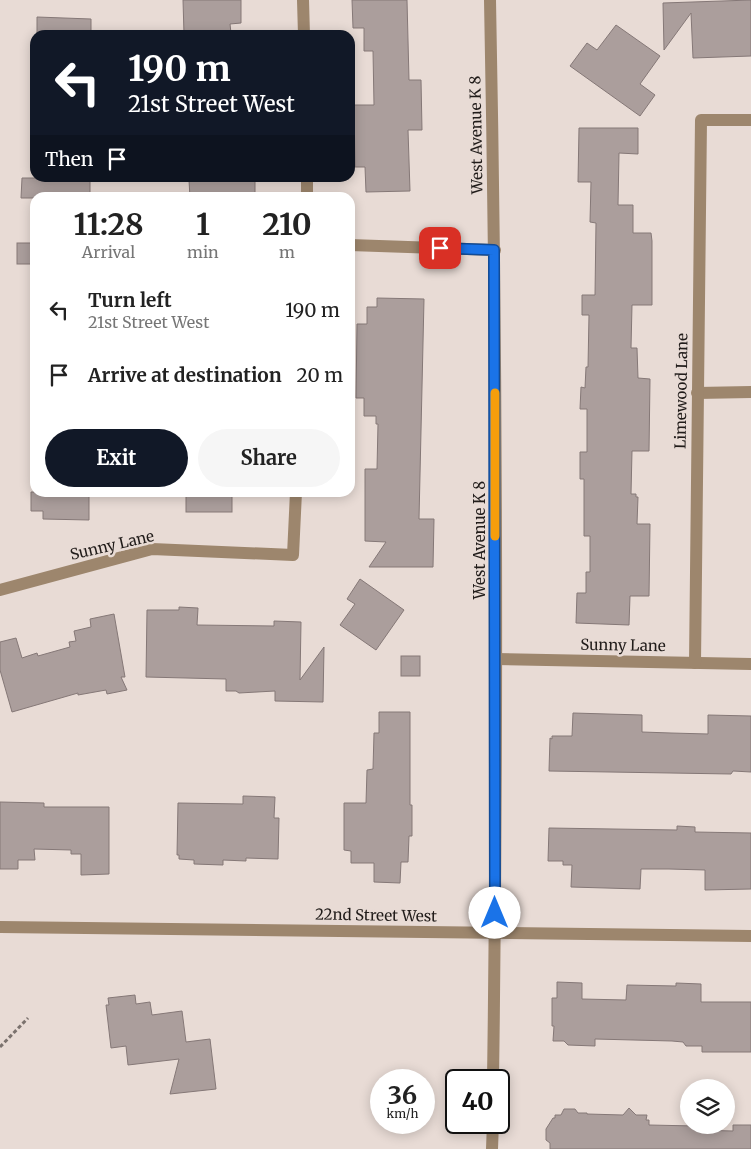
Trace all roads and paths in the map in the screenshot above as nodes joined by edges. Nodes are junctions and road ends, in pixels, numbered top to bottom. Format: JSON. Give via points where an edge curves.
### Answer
{"nodes":[{"id":1,"x":303,"y":0,"type":"edge"},
{"id":2,"x":490,"y":0,"type":"edge"},
{"id":3,"x":304,"y":30,"type":"edge"},
{"id":4,"x":751,"y":120,"type":"edge"},
{"id":5,"x":355,"y":245,"type":"edge"},
{"id":6,"x":494,"y":250,"type":"junction"},
{"id":7,"x":751,"y":392,"type":"edge"},
{"id":8,"x":697,"y":393,"type":"junction"},
{"id":9,"x":296,"y":497,"type":"edge"},
{"id":10,"x":0,"y":590,"type":"edge"},
{"id":11,"x":495,"y":660,"type":"junction"},
{"id":12,"x":695,"y":663,"type":"junction"},
{"id":13,"x":751,"y":664,"type":"edge"},
{"id":14,"x":0,"y":927,"type":"edge"},
{"id":15,"x":496,"y":932,"type":"junction"},
{"id":16,"x":751,"y":936,"type":"edge"},
{"id":17,"x":28,"y":1018,"type":"dead end"},
{"id":18,"x":0,"y":1047,"type":"edge"},
{"id":19,"x":493,"y":1069,"type":"edge"},
{"id":20,"x":493,"y":1134,"type":"edge"},
{"id":21,"x":492,"y":1149,"type":"edge"}],
"edges":[{"from":1,"to":3,"type":"street"},
{"from":2,"to":6,"type":"street","name":"West Avenue K 8"},
{"from":4,"to":8,"type":"street","name":"Limewood Lane","via":[[701,120]]},
{"from":5,"to":6,"type":"street"},
{"from":6,"to":11,"type":"street","name":"West Avenue K 8"},
{"from":7,"to":8,"type":"street"},
{"from":8,"to":12,"type":"street","name":"Limewood Lane"},
{"from":9,"to":10,"type":"street","name":"Sunny Lane","via":[[293,554],[152,550]]},
{"from":11,"to":12,"type":"street","name":"Sunny Lane"},
{"from":11,"to":15,"type":"street","name":"West Avenue K 8"},
{"from":12,"to":13,"type":"street","name":"Sunny Lane"},
{"from":14,"to":15,"type":"street","name":"22nd Street West"},
{"from":15,"to":16,"type":"street","name":"22nd Street West"},
{"from":15,"to":19,"type":"street","name":"West Avenue K 8"},
{"from":17,"to":18,"type":"path"},
{"from":20,"to":21,"type":"street"}]}
